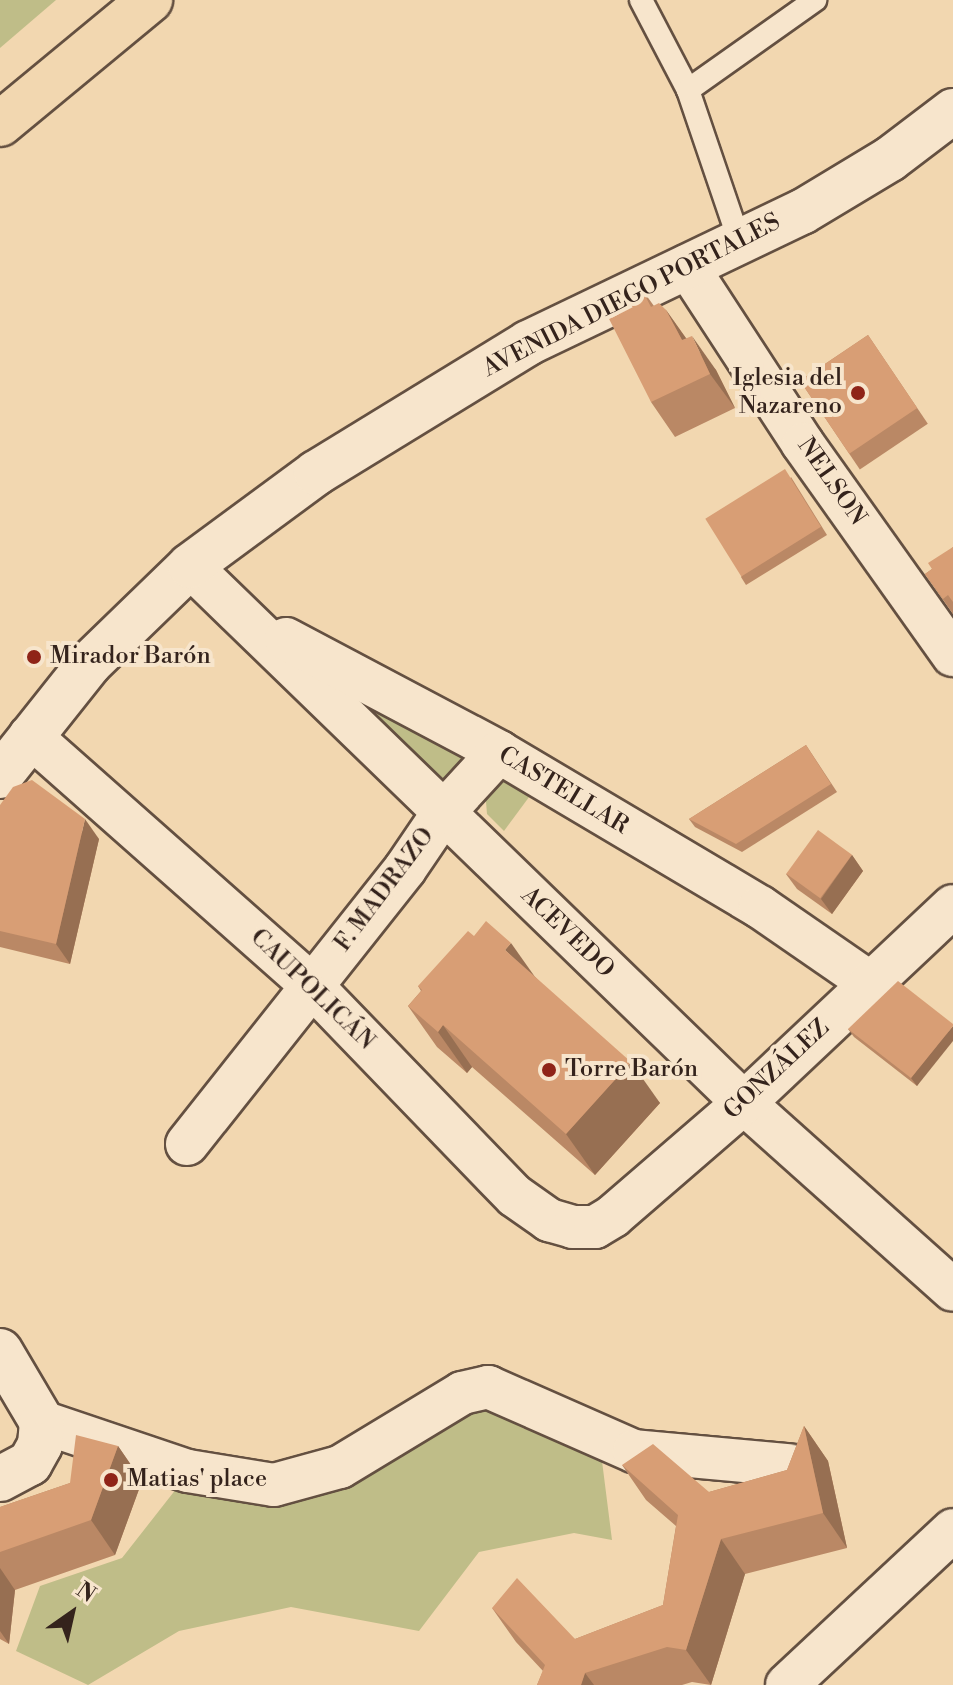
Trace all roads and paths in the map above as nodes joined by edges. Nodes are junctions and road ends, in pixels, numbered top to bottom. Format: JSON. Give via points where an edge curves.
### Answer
{"nodes":[{"id":1,"x":150,"y":0,"type":"edge"},
{"id":2,"x":641,"y":0,"type":"edge"},
{"id":3,"x":815,"y":0,"type":"edge"},
{"id":4,"x":688,"y":90,"type":"junction"},
{"id":5,"x":953,"y":111,"type":"edge"},
{"id":6,"x":0,"y":124,"type":"edge"},
{"id":7,"x":739,"y":240,"type":"junction"},
{"id":8,"x":687,"y":266,"type":"junction"},
{"id":9,"x":190,"y":566,"type":"junction"},
{"id":10,"x":245,"y":617,"type":"junction"},
{"id":11,"x":953,"y":655,"type":"edge"},
{"id":12,"x":30,"y":736,"type":"junction"},
{"id":13,"x":499,"y":752,"type":"junction"},
{"id":14,"x":0,"y":776,"type":"edge"},
{"id":15,"x":443,"y":813,"type":"junction"},
{"id":16,"x":953,"y":906,"type":"edge"},
{"id":17,"x":870,"y":983,"type":"junction"},
{"id":18,"x":311,"y":985,"type":"junction"},
{"id":19,"x":744,"y":1103,"type":"junction"},
{"id":20,"x":187,"y":1144,"type":"dead end"},
{"id":21,"x":595,"y":1227,"type":"joint"},
{"id":22,"x":953,"y":1290,"type":"edge"},
{"id":23,"x":0,"y":1351,"type":"edge"},
{"id":24,"x":42,"y":1422,"type":"junction"},
{"id":25,"x":789,"y":1465,"type":"edge"},
{"id":26,"x":0,"y":1479,"type":"edge"},
{"id":27,"x":953,"y":1530,"type":"edge"},
{"id":28,"x":787,"y":1685,"type":"edge"}],
"edges":[{"from":1,"to":6,"type":"main road"},
{"from":2,"to":4,"type":"lane"},
{"from":3,"to":4,"type":"lane"},
{"from":4,"to":7,"type":"lane"},
{"from":5,"to":7,"type":"main road","name":"AVENIDA DIEGO PORTALES","via":[[842,188]]},
{"from":7,"to":8,"type":"main road","name":"AVENIDA DIEGO PORTALES"},
{"from":8,"to":9,"type":"main road","name":"AVENIDA DIEGO PORTALES","via":[[502,358],[316,473]]},
{"from":8,"to":11,"type":"street","name":"NELSON","via":[[803,444]]},
{"from":9,"to":10,"type":"street","name":"ACEVEDO"},
{"from":9,"to":12,"type":"main road","name":"AVENIDA DIEGO PORTALES","via":[[90,663]]},
{"from":10,"to":13,"type":"street","name":"CASTELLAR"},
{"from":10,"to":15,"type":"street","name":"ACEVEDO"},
{"from":12,"to":14,"type":"main road","name":"AVENIDA DIEGO PORTALES"},
{"from":12,"to":18,"type":"street","name":"CAUPOLICÁN"},
{"from":13,"to":15,"type":"street","name":"F. MADRAZO"},
{"from":13,"to":17,"type":"street","name":"CASTELLAR","via":[[760,907]]},
{"from":15,"to":18,"type":"street","name":"F. MADRAZO"},
{"from":15,"to":19,"type":"street","name":"ACEVEDO"},
{"from":16,"to":17,"type":"street","name":"GONZÁLEZ"},
{"from":17,"to":19,"type":"street","name":"GONZÁLEZ"},
{"from":18,"to":20,"type":"street","name":"F. MADRAZO"},
{"from":18,"to":21,"type":"street","name":"CAUPOLICÁN","via":[[515,1196],[549,1220]]},
{"from":19,"to":21,"type":"street","name":"GONZÁLEZ"},
{"from":19,"to":22,"type":"street","name":"ACEVEDO"},
{"from":23,"to":24,"type":"main road"},
{"from":24,"to":25,"type":"street","via":[[188,1471],[274,1485],[340,1467],[462,1393],[488,1387],[634,1451]]},
{"from":24,"to":26,"type":"main road","via":[[40,1445],[30,1463]]},
{"from":27,"to":28,"type":"street"}]}
